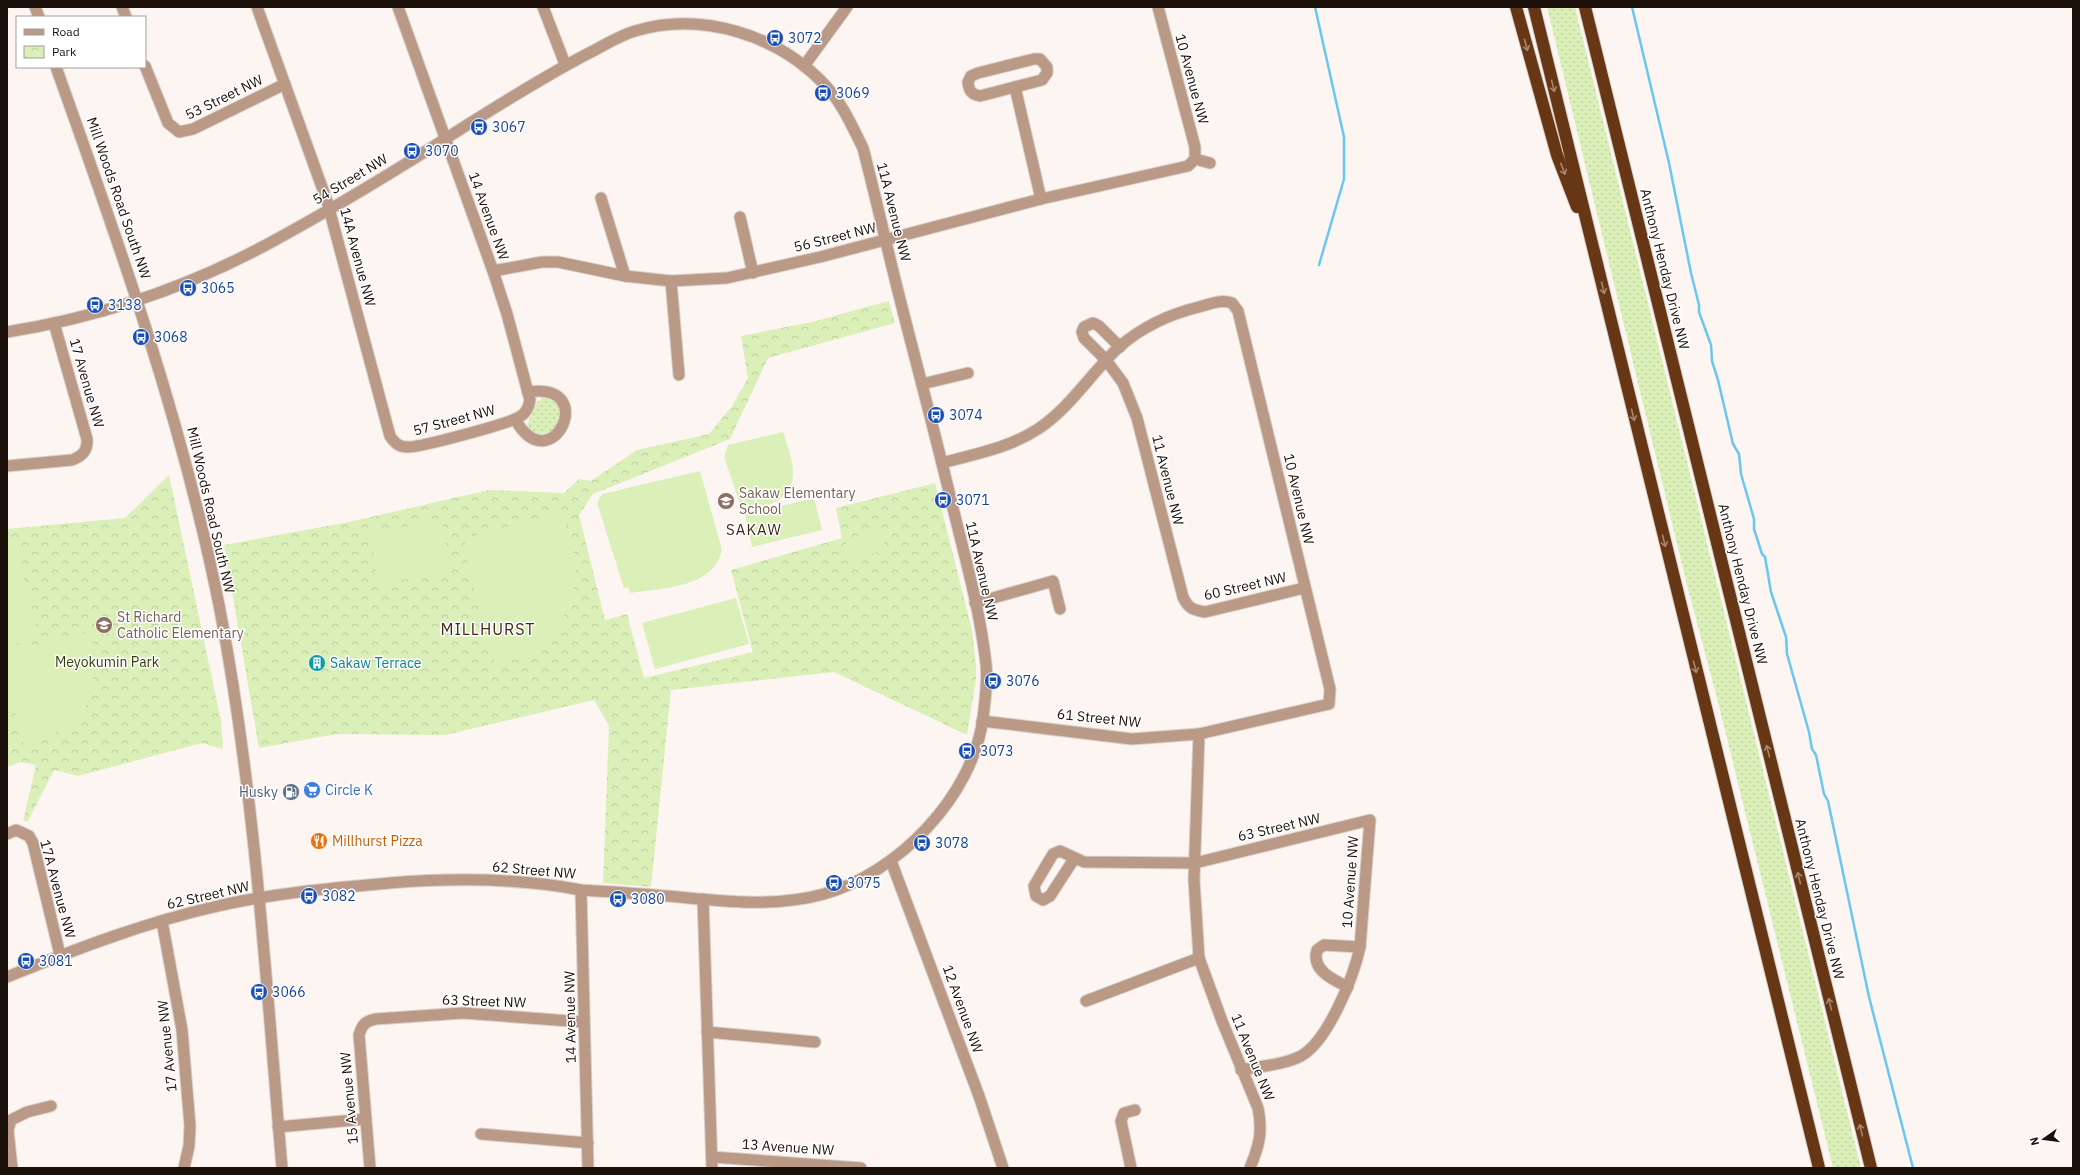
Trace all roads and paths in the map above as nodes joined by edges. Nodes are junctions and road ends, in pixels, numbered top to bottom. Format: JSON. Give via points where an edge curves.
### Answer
{"nodes":[{"id":1,"x":257,"y":7,"type":"edge"},
{"id":2,"x":398,"y":7,"type":"edge"},
{"id":3,"x":543,"y":7,"type":"edge"},
{"id":4,"x":847,"y":7,"type":"edge"},
{"id":5,"x":1158,"y":7,"type":"edge"},
{"id":6,"x":1516,"y":7,"type":"edge"},
{"id":7,"x":1534,"y":7,"type":"edge"},
{"id":8,"x":1585,"y":7,"type":"edge"},
{"id":9,"x":565,"y":64,"type":"junction"},
{"id":10,"x":804,"y":66,"type":"junction"},
{"id":11,"x":56,"y":68,"type":"edge"},
{"id":12,"x":146,"y":68,"type":"edge"},
{"id":13,"x":285,"y":84,"type":"junction"},
{"id":14,"x":1015,"y":87,"type":"junction"},
{"id":15,"x":446,"y":139,"type":"junction"},
{"id":16,"x":1195,"y":159,"type":"junction"},
{"id":17,"x":1210,"y":163,"type":"dead end"},
{"id":18,"x":601,"y":198,"type":"dead end"},
{"id":19,"x":1041,"y":199,"type":"junction"},
{"id":20,"x":329,"y":208,"type":"junction"},
{"id":21,"x":740,"y":217,"type":"dead end"},
{"id":22,"x":886,"y":240,"type":"junction"},
{"id":23,"x":1593,"y":250,"type":"junction"},
{"id":24,"x":493,"y":271,"type":"junction"},
{"id":25,"x":753,"y":273,"type":"junction"},
{"id":26,"x":625,"y":276,"type":"junction"},
{"id":27,"x":671,"y":281,"type":"junction"},
{"id":28,"x":138,"y":300,"type":"junction"},
{"id":29,"x":54,"y":323,"type":"junction"},
{"id":30,"x":7,"y":332,"type":"edge"},
{"id":31,"x":1120,"y":346,"type":"junction"},
{"id":32,"x":1106,"y":360,"type":"junction"},
{"id":33,"x":968,"y":373,"type":"dead end"},
{"id":34,"x":679,"y":375,"type":"dead end"},
{"id":35,"x":922,"y":384,"type":"junction"},
{"id":36,"x":529,"y":396,"type":"junction"},
{"id":37,"x":515,"y":420,"type":"junction"},
{"id":38,"x":401,"y":446,"type":"joint"},
{"id":39,"x":942,"y":463,"type":"junction"},
{"id":40,"x":7,"y":466,"type":"edge"},
{"id":41,"x":1304,"y":588,"type":"junction"},
{"id":42,"x":975,"y":603,"type":"junction"},
{"id":43,"x":1060,"y":609,"type":"dead end"},
{"id":44,"x":1192,"y":610,"type":"joint"},
{"id":45,"x":1329,"y":704,"type":"joint"},
{"id":46,"x":982,"y":721,"type":"junction"},
{"id":47,"x":1199,"y":734,"type":"junction"},
{"id":48,"x":1370,"y":820,"type":"joint"},
{"id":49,"x":7,"y":834,"type":"edge"},
{"id":50,"x":1074,"y":859,"type":"dead end"},
{"id":51,"x":891,"y":861,"type":"junction"},
{"id":52,"x":1195,"y":863,"type":"junction"},
{"id":53,"x":582,"y":890,"type":"junction"},
{"id":54,"x":260,"y":898,"type":"junction"},
{"id":55,"x":703,"y":900,"type":"junction"},
{"id":56,"x":162,"y":921,"type":"junction"},
{"id":57,"x":1360,"y":947,"type":"junction"},
{"id":58,"x":60,"y":955,"type":"junction"},
{"id":59,"x":1199,"y":958,"type":"junction"},
{"id":60,"x":7,"y":977,"type":"edge"},
{"id":61,"x":1348,"y":987,"type":"junction"},
{"id":62,"x":1086,"y":1001,"type":"dead end"},
{"id":63,"x":583,"y":1022,"type":"junction"},
{"id":64,"x":362,"y":1025,"type":"joint"},
{"id":65,"x":707,"y":1032,"type":"junction"},
{"id":66,"x":815,"y":1042,"type":"dead end"},
{"id":67,"x":1241,"y":1070,"type":"junction"},
{"id":68,"x":51,"y":1106,"type":"dead end"},
{"id":69,"x":1135,"y":1110,"type":"dead end"},
{"id":70,"x":365,"y":1119,"type":"junction"},
{"id":71,"x":278,"y":1127,"type":"junction"},
{"id":72,"x":481,"y":1134,"type":"dead end"},
{"id":73,"x":588,"y":1143,"type":"junction"},
{"id":74,"x":712,"y":1157,"type":"junction"},
{"id":75,"x":12,"y":1168,"type":"edge"},
{"id":76,"x":184,"y":1168,"type":"edge"},
{"id":77,"x":282,"y":1168,"type":"edge"},
{"id":78,"x":370,"y":1168,"type":"edge"},
{"id":79,"x":588,"y":1168,"type":"edge"},
{"id":80,"x":712,"y":1168,"type":"edge"},
{"id":81,"x":861,"y":1168,"type":"edge"},
{"id":82,"x":1003,"y":1168,"type":"edge"},
{"id":83,"x":1132,"y":1168,"type":"edge"},
{"id":84,"x":1250,"y":1168,"type":"edge"},
{"id":85,"x":1819,"y":1168,"type":"edge"},
{"id":86,"x":1871,"y":1168,"type":"edge"}],
"edges":[{"from":1,"to":13,"type":"street","name":"14A Avenue NW"},
{"from":2,"to":15,"type":"street","name":"14 Avenue NW"},
{"from":3,"to":9,"type":"street"},
{"from":4,"to":10,"type":"street"},
{"from":5,"to":16,"type":"street","name":"10 Avenue NW","via":[[1195,147]]},
{"from":6,"to":23,"type":"highway","one_way":true,"via":[[1557,155]]},
{"from":7,"to":23,"type":"highway","one_way":true},
{"from":86,"to":8,"type":"highway","name":"Anthony Henday Drive NW","one_way":true},
{"from":9,"to":10,"type":"street","name":"54 Street NW","via":[[635,31],[678,24],[701,24],[739,31],[769,44]]},
{"from":9,"to":15,"type":"street","name":"54 Street NW"},
{"from":10,"to":22,"type":"street","name":"11A Avenue NW","via":[[826,85],[847,115],[863,148]]},
{"from":11,"to":28,"type":"street","name":"Mill Woods Road South NW"},
{"from":12,"to":13,"type":"street","name":"53 Street NW","via":[[166,119],[174,130],[188,131]]},
{"from":13,"to":20,"type":"street","name":"14A Avenue NW"},
{"from":14,"to":14,"type":"street","via":[[1042,80],[1047,73],[1047,67],[1040,59],[1034,59],[978,72],[971,76],[968,82],[970,92],[980,96]]},
{"from":14,"to":19,"type":"street"},
{"from":15,"to":20,"type":"street","name":"54 Street NW"},
{"from":15,"to":24,"type":"street","name":"14 Avenue NW"},
{"from":16,"to":17,"type":"street"},
{"from":16,"to":19,"type":"street","name":"56 Street NW","via":[[1188,166]]},
{"from":18,"to":26,"type":"street"},
{"from":19,"to":22,"type":"street","name":"56 Street NW"},
{"from":20,"to":28,"type":"street","name":"54 Street NW","via":[[278,239],[228,264]]},
{"from":20,"to":38,"type":"street","name":"14A Avenue NW","via":[[390,436]]},
{"from":21,"to":25,"type":"street"},
{"from":22,"to":25,"type":"street","name":"56 Street NW"},
{"from":22,"to":35,"type":"street","name":"11A Avenue NW"},
{"from":23,"to":85,"type":"highway","one_way":true},
{"from":24,"to":26,"type":"street","name":"56 Street NW","via":[[542,262],[558,262]]},
{"from":24,"to":36,"type":"street","name":"14 Avenue NW"},
{"from":25,"to":27,"type":"street","name":"56 Street NW","via":[[726,278]]},
{"from":26,"to":27,"type":"street","name":"56 Street NW"},
{"from":27,"to":34,"type":"street"},
{"from":28,"to":29,"type":"street","name":"54 Street NW"},
{"from":28,"to":54,"type":"street","name":"Mill Woods Road South NW","via":[[176,426],[220,612],[241,740]]},
{"from":29,"to":30,"type":"street","name":"54 Street NW"},
{"from":29,"to":40,"type":"street","name":"17 Avenue NW","via":[[87,439],[86,452],[72,460]]},
{"from":31,"to":32,"type":"street"},
{"from":31,"to":32,"type":"street","name":"11 Avenue NW","via":[[1099,326],[1093,323],[1084,327],[1084,338]]},
{"from":31,"to":41,"type":"street","name":"10 Avenue NW","via":[[1150,326],[1185,310],[1220,302],[1232,303],[1238,311]]},
{"from":32,"to":39,"type":"street","via":[[1056,416],[1036,430],[1004,447]]},
{"from":32,"to":44,"type":"street","name":"11 Avenue NW","via":[[1123,383],[1138,418],[1183,597]]},
{"from":33,"to":35,"type":"street"},
{"from":35,"to":39,"type":"street","name":"11A Avenue NW"},
{"from":36,"to":37,"type":"street","name":"57 Street NW","via":[[526,411]]},
{"from":36,"to":37,"type":"street","name":"57 Street NW","via":[[544,391],[557,395],[565,405],[565,422],[556,435],[549,440],[541,441],[528,436]]},
{"from":37,"to":38,"type":"street","name":"57 Street NW","via":[[408,448]]},
{"from":39,"to":42,"type":"street","name":"11A Avenue NW"},
{"from":41,"to":44,"type":"street","name":"60 Street NW","via":[[1205,612]]},
{"from":41,"to":45,"type":"street","name":"10 Avenue NW","via":[[1330,689]]},
{"from":42,"to":43,"type":"street","via":[[1053,581]]},
{"from":42,"to":46,"type":"street","name":"11A Avenue NW","via":[[987,666]]},
{"from":45,"to":47,"type":"street","name":"61 Street NW"},
{"from":46,"to":47,"type":"street","name":"61 Street NW","via":[[1132,739]]},
{"from":46,"to":51,"type":"street","name":"62 Street NW","via":[[971,758],[947,804],[919,837]]},
{"from":47,"to":52,"type":"street","name":"11 Avenue NW"},
{"from":48,"to":52,"type":"street","name":"63 Street NW"},
{"from":48,"to":57,"type":"street","name":"10 Avenue NW"},
{"from":49,"to":58,"type":"street","name":"17A Avenue NW","via":[[16,830],[29,836],[33,843]]},
{"from":50,"to":52,"type":"street","via":[[1084,862]]},
{"from":51,"to":55,"type":"street","name":"62 Street NW","via":[[862,880],[811,897],[750,903]]},
{"from":51,"to":82,"type":"street","name":"12 Avenue NW"},
{"from":52,"to":59,"type":"street","name":"11 Avenue NW"},
{"from":53,"to":54,"type":"street","name":"62 Street NW","via":[[560,886],[467,880],[331,888]]},
{"from":53,"to":55,"type":"street","name":"62 Street NW"},
{"from":53,"to":63,"type":"street","name":"14 Avenue NW"},
{"from":54,"to":56,"type":"street","name":"62 Street NW"},
{"from":54,"to":71,"type":"street","name":"Mill Woods Road South NW"},
{"from":55,"to":65,"type":"street"},
{"from":56,"to":58,"type":"street","name":"62 Street NW"},
{"from":56,"to":76,"type":"street","name":"17 Avenue NW","via":[[183,1037],[190,1135]]},
{"from":57,"to":61,"type":"street","name":"10 Avenue NW"},
{"from":57,"to":61,"type":"street","name":"10 Avenue NW","via":[[1324,945],[1317,950],[1317,961],[1325,975]]},
{"from":58,"to":60,"type":"street","name":"62 Street NW"},
{"from":59,"to":62,"type":"street"},
{"from":59,"to":67,"type":"street","name":"11 Avenue NW"},
{"from":61,"to":67,"type":"street","name":"10 Avenue NW","via":[[1320,1040],[1302,1056]]},
{"from":63,"to":64,"type":"street","name":"63 Street NW","via":[[463,1013],[376,1019]]},
{"from":63,"to":73,"type":"street","name":"14 Avenue NW"},
{"from":64,"to":70,"type":"street","name":"15 Avenue NW","via":[[359,1035]]},
{"from":65,"to":66,"type":"street"},
{"from":65,"to":74,"type":"street"},
{"from":67,"to":84,"type":"street","name":"11 Avenue NW","via":[[1261,1121],[1259,1144]]},
{"from":68,"to":75,"type":"street","via":[[19,1115],[11,1120],[8,1130]]},
{"from":69,"to":83,"type":"street","via":[[1124,1113],[1121,1121]]},
{"from":70,"to":71,"type":"street"},
{"from":70,"to":78,"type":"street","name":"15 Avenue NW"},
{"from":71,"to":77,"type":"street","name":"Mill Woods Road South NW"},
{"from":72,"to":73,"type":"street"},
{"from":73,"to":79,"type":"street","name":"14 Avenue NW"},
{"from":74,"to":80,"type":"street"},
{"from":74,"to":81,"type":"street","name":"13 Avenue NW"}]}
